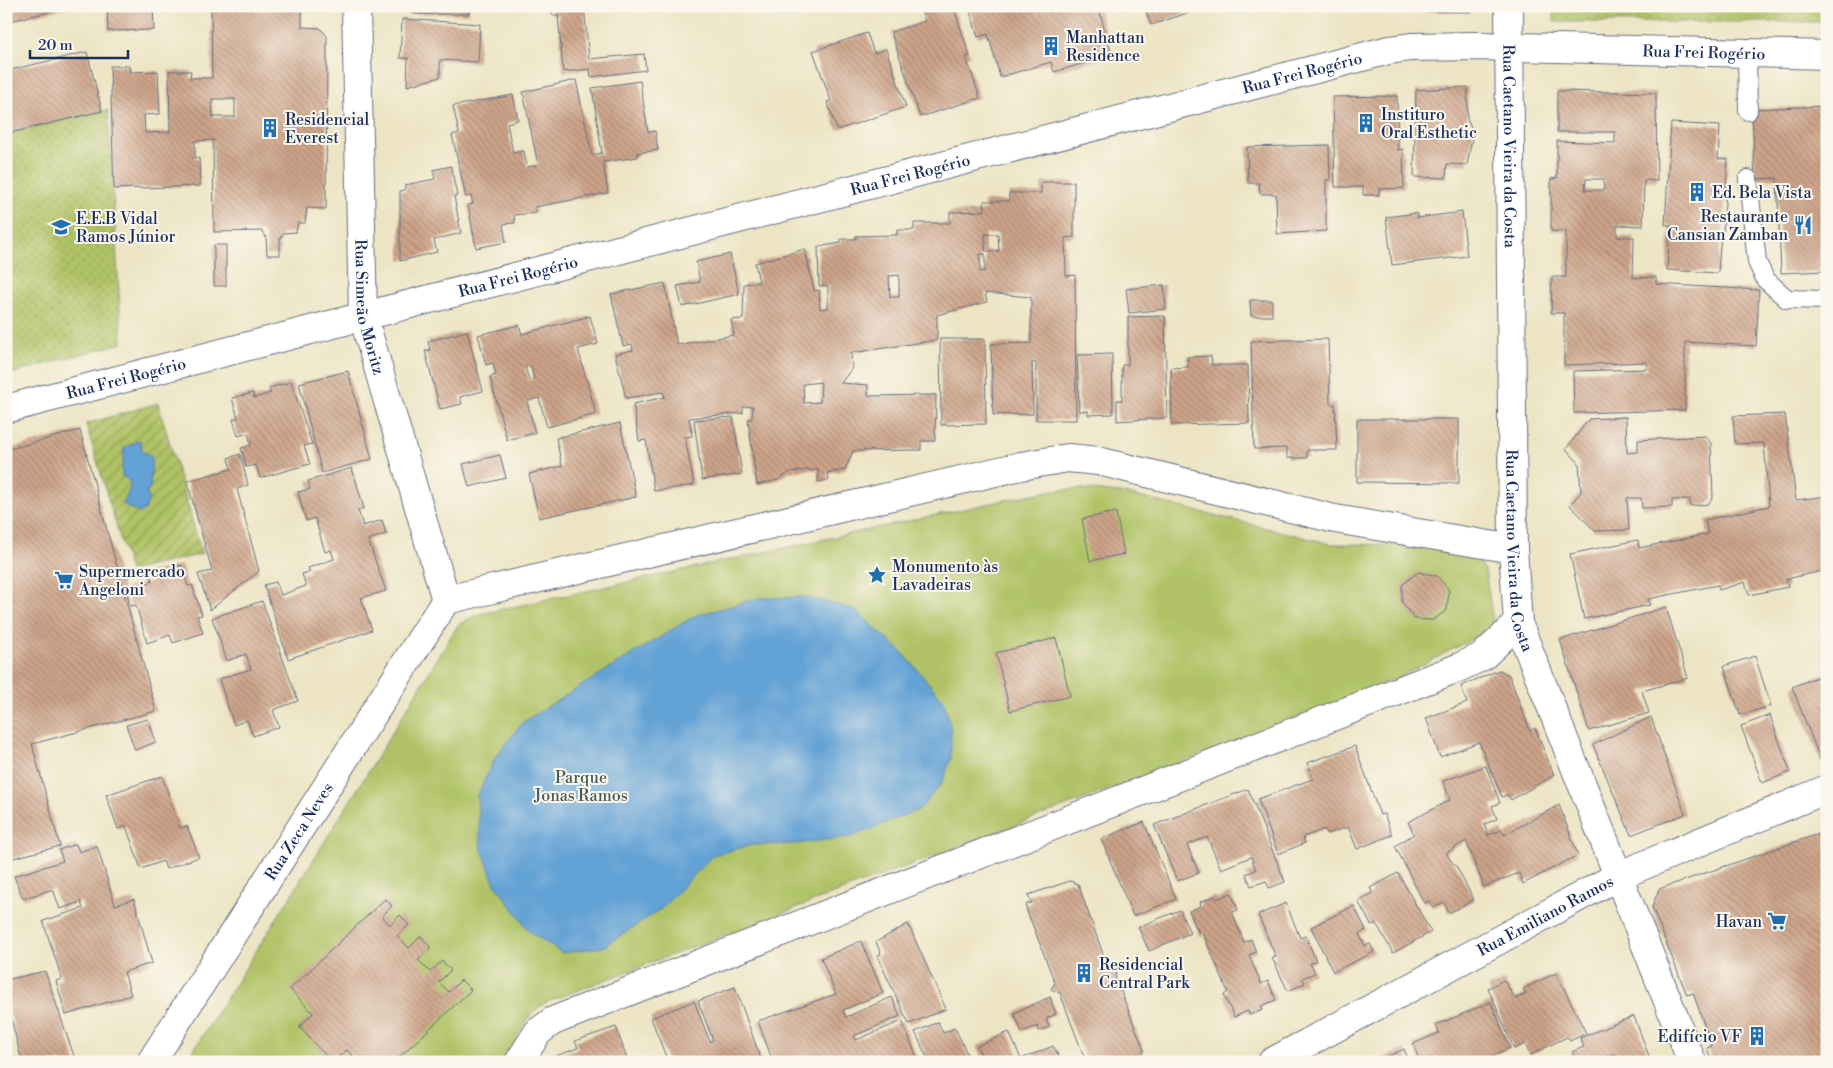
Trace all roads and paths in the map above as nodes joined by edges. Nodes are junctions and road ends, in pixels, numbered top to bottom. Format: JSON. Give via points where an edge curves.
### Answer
{"nodes":[{"id":1,"x":356,"y":6,"type":"edge"},
{"id":2,"x":1509,"y":6,"type":"edge"},
{"id":3,"x":1509,"y":47,"type":"junction"},
{"id":4,"x":1748,"y":54,"type":"junction"},
{"id":5,"x":1827,"y":56,"type":"edge"},
{"id":6,"x":1748,"y":111,"type":"dead end"},
{"id":7,"x":1748,"y":179,"type":"dead end"},
{"id":8,"x":1827,"y":300,"type":"edge"},
{"id":9,"x":363,"y":316,"type":"junction"},
{"id":10,"x":6,"y":409,"type":"edge"},
{"id":11,"x":1513,"y":549,"type":"junction"},
{"id":12,"x":446,"y":600,"type":"junction"},
{"id":13,"x":1518,"y":623,"type":"junction"},
{"id":14,"x":1827,"y":789,"type":"edge"},
{"id":15,"x":1618,"y":876,"type":"junction"},
{"id":16,"x":151,"y":1062,"type":"edge"},
{"id":17,"x":519,"y":1062,"type":"edge"},
{"id":18,"x":1272,"y":1062,"type":"edge"},
{"id":19,"x":1692,"y":1062,"type":"edge"}],
"edges":[{"from":1,"to":9,"type":"street","name":"Rua Simeão Moritz"},
{"from":2,"to":3,"type":"street","name":"Rua Caetano Vieira da Costa"},
{"from":3,"to":4,"type":"street","name":"Rua Frei Rogério"},
{"from":3,"to":9,"type":"street","name":"Rua Frei Rogério","via":[[1425,46],[1389,50]]},
{"from":3,"to":11,"type":"street","name":"Rua Caetano Vieira da Costa"},
{"from":4,"to":5,"type":"street","name":"Rua Frei Rogério"},
{"from":4,"to":6,"type":"lane"},
{"from":7,"to":8,"type":"lane","via":[[1757,262],[1765,279],[1787,299]]},
{"from":9,"to":10,"type":"street","name":"Rua Frei Rogério"},
{"from":9,"to":12,"type":"street","name":"Rua Simeão Moritz"},
{"from":11,"to":12,"type":"street","via":[[1335,518],[1098,461],[1068,458],[1012,468]]},
{"from":11,"to":13,"type":"street","name":"Rua Caetano Vieira da Costa"},
{"from":12,"to":16,"type":"street","name":"Rua Zeca Neves"},
{"from":13,"to":15,"type":"street","name":"Rua Caetano Vieira da Costa"},
{"from":13,"to":17,"type":"street","via":[[1483,656],[1460,667],[553,1021],[538,1032]]},
{"from":14,"to":15,"type":"street","name":"Rua Emiliano Ramos"},
{"from":15,"to":18,"type":"street","name":"Rua Emiliano Ramos"},
{"from":15,"to":19,"type":"street","name":"Rua Caetano Vieira da Costa"}]}
